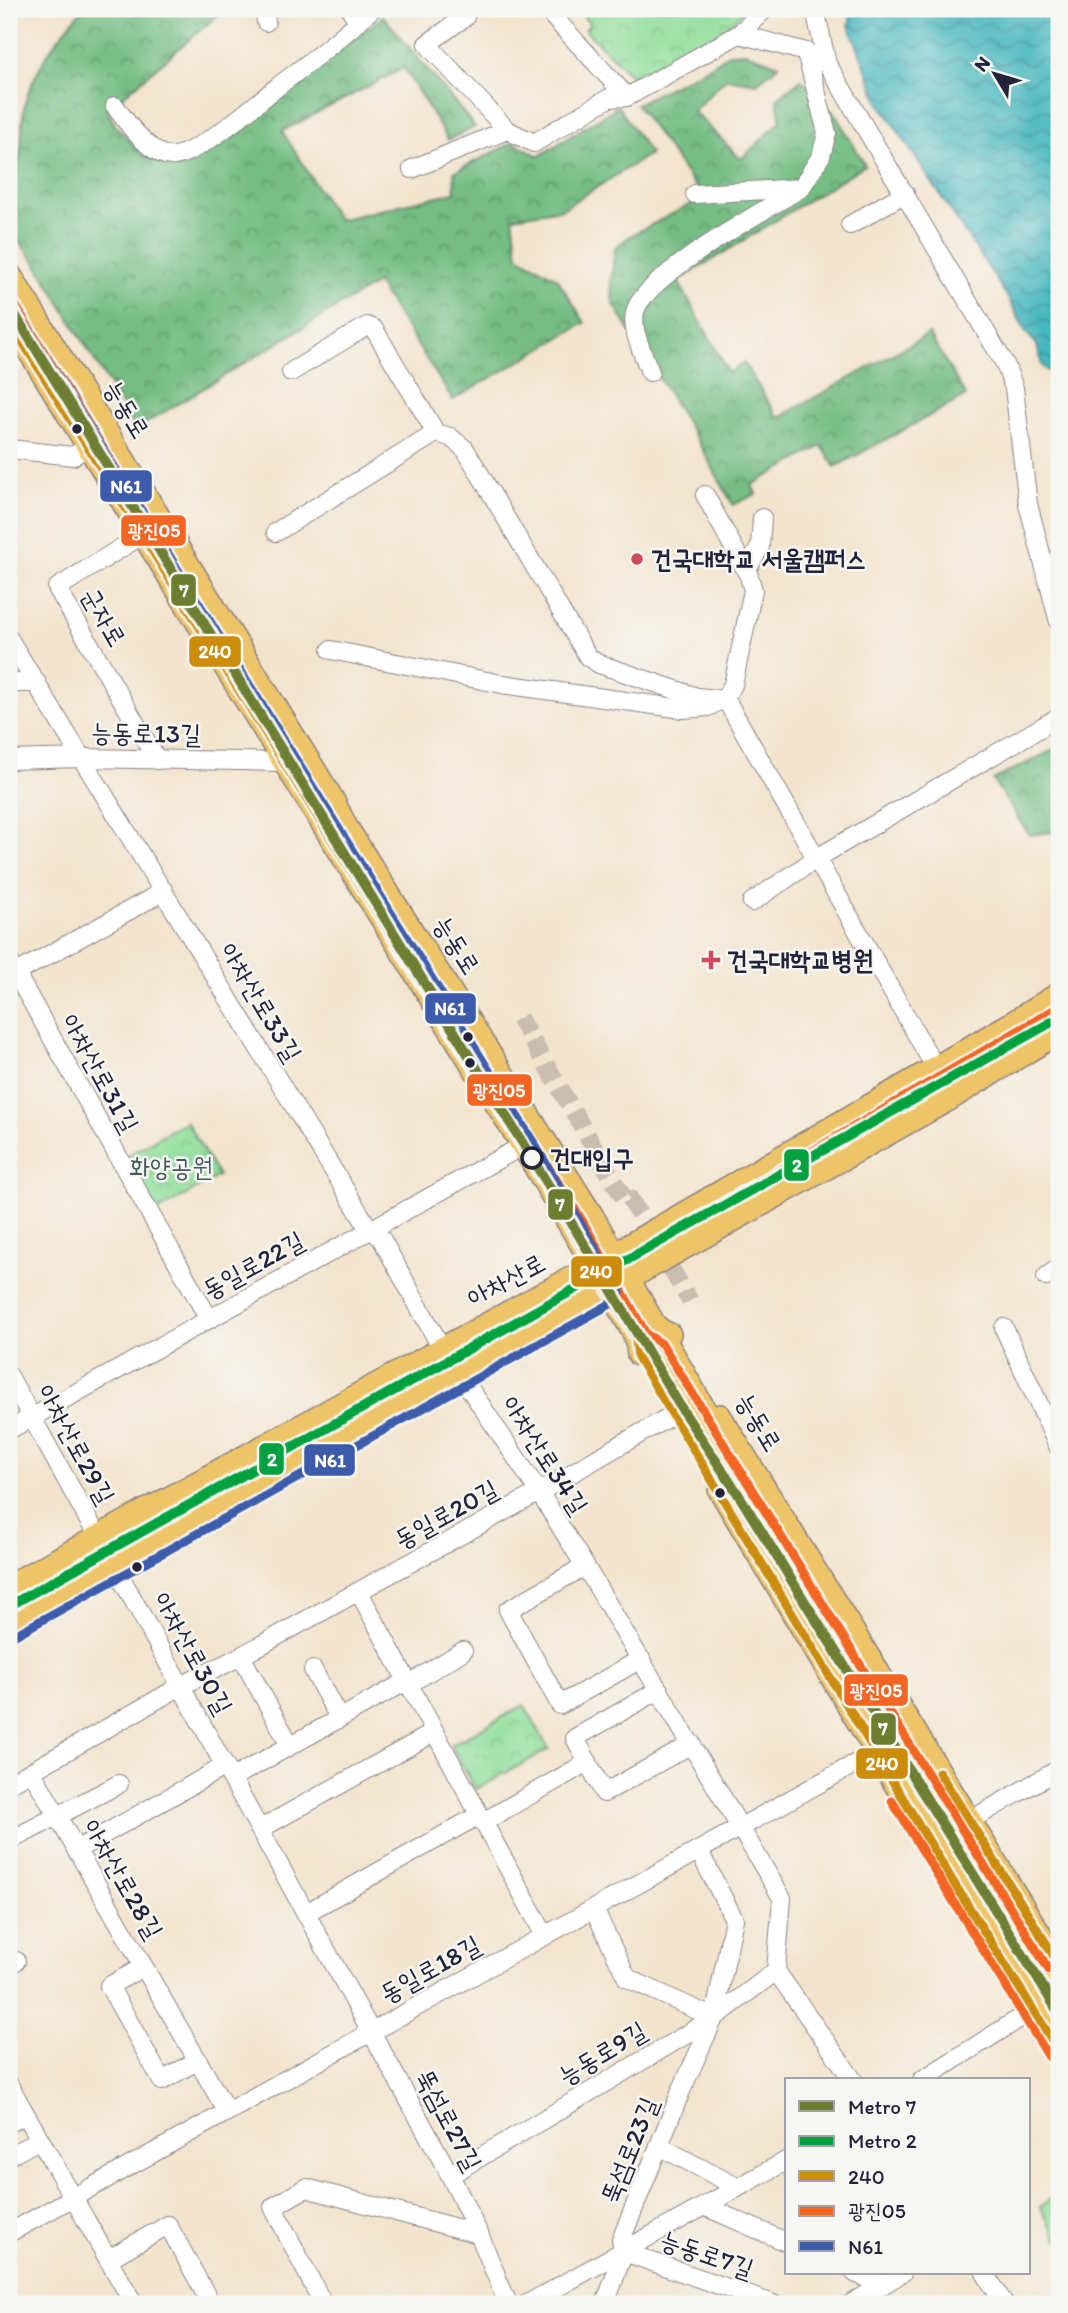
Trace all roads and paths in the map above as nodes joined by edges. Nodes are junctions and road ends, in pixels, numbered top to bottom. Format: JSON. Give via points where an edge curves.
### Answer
{"nodes":[{"id":1,"x":467,"y":9,"type":"edge"},
{"id":2,"x":546,"y":9,"type":"edge"},
{"id":3,"x":765,"y":9,"type":"edge"},
{"id":4,"x":815,"y":9,"type":"edge"},
{"id":5,"x":360,"y":13,"type":"edge"},
{"id":6,"x":739,"y":34,"type":"junction"},
{"id":7,"x":806,"y":52,"type":"junction"},
{"id":8,"x":827,"y":64,"type":"junction"},
{"id":9,"x":618,"y":97,"type":"junction"},
{"id":10,"x":116,"y":106,"type":"dead end"},
{"id":11,"x":507,"y":130,"type":"junction"},
{"id":12,"x":412,"y":169,"type":"dead end"},
{"id":13,"x":801,"y":188,"type":"junction"},
{"id":14,"x":905,"y":192,"type":"junction"},
{"id":15,"x":695,"y":194,"type":"dead end"},
{"id":16,"x":863,"y":223,"type":"dead end"},
{"id":17,"x":9,"y":272,"type":"edge"},
{"id":18,"x":9,"y":320,"type":"edge"},
{"id":19,"x":291,"y":372,"type":"dead end"},
{"id":20,"x":650,"y":372,"type":"dead end"},
{"id":21,"x":436,"y":433,"type":"junction"},
{"id":22,"x":87,"y":447,"type":"junction"},
{"id":23,"x":9,"y":449,"type":"edge"},
{"id":24,"x":705,"y":495,"type":"dead end"},
{"id":25,"x":762,"y":518,"type":"dead end"},
{"id":26,"x":276,"y":532,"type":"dead end"},
{"id":27,"x":142,"y":535,"type":"junction"},
{"id":28,"x":746,"y":571,"type":"junction"},
{"id":29,"x":1059,"y":622,"type":"edge"},
{"id":30,"x":9,"y":639,"type":"edge"},
{"id":31,"x":331,"y":650,"type":"dead end"},
{"id":32,"x":9,"y":683,"type":"edge"},
{"id":33,"x":37,"y":683,"type":"junction"},
{"id":34,"x":724,"y":698,"type":"junction"},
{"id":35,"x":1059,"y":717,"type":"edge"},
{"id":36,"x":83,"y":758,"type":"junction"},
{"id":37,"x":9,"y":760,"type":"edge"},
{"id":38,"x":157,"y":760,"type":"junction"},
{"id":39,"x":283,"y":762,"type":"junction"},
{"id":40,"x":333,"y":799,"type":"junction"},
{"id":41,"x":315,"y":813,"type":"junction"},
{"id":42,"x":817,"y":858,"type":"junction"},
{"id":43,"x":164,"y":891,"type":"junction"},
{"id":44,"x":752,"y":902,"type":"dead end"},
{"id":45,"x":11,"y":970,"type":"edge"},
{"id":46,"x":1059,"y":993,"type":"edge"},
{"id":47,"x":1059,"y":1033,"type":"edge"},
{"id":48,"x":935,"y":1068,"type":"junction"},
{"id":49,"x":522,"y":1146,"type":"junction"},
{"id":50,"x":372,"y":1230,"type":"junction"},
{"id":51,"x":614,"y":1253,"type":"junction"},
{"id":52,"x":592,"y":1265,"type":"junction"},
{"id":53,"x":630,"y":1279,"type":"junction"},
{"id":54,"x":557,"y":1284,"type":"junction"},
{"id":55,"x":608,"y":1292,"type":"junction"},
{"id":56,"x":548,"y":1308,"type":"junction"},
{"id":57,"x":574,"y":1310,"type":"junction"},
{"id":58,"x":209,"y":1319,"type":"junction"},
{"id":59,"x":1004,"y":1328,"type":"dead end"},
{"id":60,"x":647,"y":1334,"type":"junction"},
{"id":61,"x":441,"y":1347,"type":"junction"},
{"id":62,"x":460,"y":1374,"type":"junction"},
{"id":63,"x":9,"y":1376,"type":"edge"},
{"id":64,"x":674,"y":1415,"type":"junction"},
{"id":65,"x":32,"y":1417,"type":"junction"},
{"id":66,"x":9,"y":1430,"type":"edge"},
{"id":67,"x":1059,"y":1448,"type":"edge"},
{"id":68,"x":539,"y":1492,"type":"junction"},
{"id":69,"x":157,"y":1522,"type":"junction"},
{"id":70,"x":97,"y":1537,"type":"junction"},
{"id":71,"x":779,"y":1553,"type":"junction"},
{"id":72,"x":114,"y":1565,"type":"junction"},
{"id":73,"x":585,"y":1566,"type":"junction"},
{"id":74,"x":9,"y":1586,"type":"edge"},
{"id":75,"x":359,"y":1591,"type":"junction"},
{"id":76,"x":9,"y":1623,"type":"edge"},
{"id":77,"x":463,"y":1651,"type":"dead end"},
{"id":78,"x":241,"y":1656,"type":"junction"},
{"id":79,"x":641,"y":1660,"type":"junction"},
{"id":80,"x":313,"y":1670,"type":"dead end"},
{"id":81,"x":408,"y":1682,"type":"junction"},
{"id":82,"x":181,"y":1686,"type":"junction"},
{"id":83,"x":659,"y":1690,"type":"junction"},
{"id":84,"x":339,"y":1718,"type":"junction"},
{"id":85,"x":435,"y":1732,"type":"junction"},
{"id":86,"x":692,"y":1744,"type":"junction"},
{"id":87,"x":290,"y":1745,"type":"junction"},
{"id":88,"x":876,"y":1752,"type":"junction"},
{"id":89,"x":588,"y":1762,"type":"junction"},
{"id":90,"x":1059,"y":1769,"type":"edge"},
{"id":91,"x":32,"y":1772,"type":"junction"},
{"id":92,"x":229,"y":1772,"type":"junction"},
{"id":93,"x":9,"y":1784,"type":"edge"},
{"id":94,"x":119,"y":1784,"type":"dead end"},
{"id":95,"x":57,"y":1817,"type":"junction"},
{"id":96,"x":481,"y":1818,"type":"junction"},
{"id":97,"x":969,"y":1821,"type":"junction"},
{"id":98,"x":741,"y":1827,"type":"junction"},
{"id":99,"x":260,"y":1829,"type":"junction"},
{"id":100,"x":9,"y":1841,"type":"edge"},
{"id":101,"x":76,"y":1850,"type":"junction"},
{"id":102,"x":699,"y":1851,"type":"junction"},
{"id":103,"x":594,"y":1909,"type":"junction"},
{"id":104,"x":306,"y":1913,"type":"junction"},
{"id":105,"x":545,"y":1936,"type":"junction"},
{"id":106,"x":1059,"y":1964,"type":"edge"},
{"id":107,"x":143,"y":1967,"type":"junction"},
{"id":108,"x":776,"y":1971,"type":"junction"},
{"id":109,"x":1059,"y":1998,"type":"edge"},
{"id":110,"x":1033,"y":2010,"type":"junction"},
{"id":111,"x":1059,"y":2015,"type":"edge"},
{"id":112,"x":714,"y":2018,"type":"junction"},
{"id":113,"x":372,"y":2031,"type":"junction"},
{"id":114,"x":1059,"y":2051,"type":"edge"},
{"id":115,"x":198,"y":2060,"type":"junction"},
{"id":116,"x":852,"y":2078,"type":"edge"},
{"id":117,"x":925,"y":2078,"type":"edge"},
{"id":118,"x":9,"y":2085,"type":"edge"},
{"id":119,"x":226,"y":2110,"type":"junction"},
{"id":120,"x":17,"y":2119,"type":"edge"},
{"id":121,"x":39,"y":2140,"type":"junction"},
{"id":122,"x":659,"y":2146,"type":"junction"},
{"id":123,"x":9,"y":2156,"type":"edge"},
{"id":124,"x":785,"y":2162,"type":"edge"},
{"id":125,"x":450,"y":2175,"type":"junction"},
{"id":126,"x":737,"y":2187,"type":"junction"},
{"id":127,"x":73,"y":2197,"type":"junction"},
{"id":128,"x":704,"y":2206,"type":"junction"},
{"id":129,"x":9,"y":2233,"type":"edge"},
{"id":130,"x":479,"y":2234,"type":"junction"},
{"id":131,"x":785,"y":2242,"type":"edge"},
{"id":132,"x":624,"y":2252,"type":"junction"},
{"id":133,"x":108,"y":2259,"type":"junction"},
{"id":134,"x":857,"y":2274,"type":"edge"},
{"id":135,"x":900,"y":2274,"type":"edge"},
{"id":136,"x":986,"y":2274,"type":"edge"},
{"id":137,"x":882,"y":2285,"type":"junction"},
{"id":138,"x":134,"y":2304,"type":"edge"},
{"id":139,"x":211,"y":2304,"type":"edge"},
{"id":140,"x":323,"y":2304,"type":"edge"},
{"id":141,"x":508,"y":2304,"type":"edge"},
{"id":142,"x":527,"y":2304,"type":"edge"},
{"id":143,"x":606,"y":2304,"type":"edge"},
{"id":144,"x":773,"y":2304,"type":"edge"},
{"id":145,"x":851,"y":2304,"type":"edge"},
{"id":146,"x":1004,"y":2304,"type":"edge"}],
"edges":[{"from":1,"to":11,"type":"street","via":[[465,17],[427,44]]},
{"from":2,"to":9,"type":"street","via":[[610,78]]},
{"from":3,"to":6,"type":"street"},
{"from":4,"to":8,"type":"street"},
{"from":5,"to":10,"type":"street","via":[[218,134],[175,156],[165,155],[136,134]]},
{"from":6,"to":7,"type":"street"},
{"from":6,"to":9,"type":"street"},
{"from":7,"to":8,"type":"street"},
{"from":7,"to":13,"type":"street","via":[[827,133],[821,156]]},
{"from":8,"to":14,"type":"street"},
{"from":9,"to":11,"type":"street","via":[[534,143]]},
{"from":11,"to":12,"type":"street"},
{"from":13,"to":15,"type":"street"},
{"from":13,"to":20,"type":"street","via":[[654,286],[636,309],[635,322]]},
{"from":14,"to":16,"type":"street"},
{"from":14,"to":29,"type":"street","via":[[1005,364],[1014,388],[1028,504]]},
{"from":17,"to":40,"type":"main road","name":"능동로"},
{"from":18,"to":22,"type":"main road","name":"능동로"},
{"from":19,"to":21,"type":"street","via":[[367,326],[374,329]]},
{"from":21,"to":26,"type":"street"},
{"from":21,"to":34,"type":"street","via":[[465,449],[588,657],[697,697]]},
{"from":22,"to":23,"type":"street","via":[[73,456]]},
{"from":22,"to":27,"type":"main road","name":"능동로"},
{"from":24,"to":28,"type":"street"},
{"from":25,"to":28,"type":"street","via":[[760,547]]},
{"from":27,"to":38,"type":"street","name":"군자로","via":[[57,588]]},
{"from":27,"to":39,"type":"main road","name":"능동로"},
{"from":28,"to":34,"type":"street","via":[[753,596],[736,675]]},
{"from":30,"to":33,"type":"street","name":"아차산로33길"},
{"from":31,"to":34,"type":"street","via":[[502,684],[666,708],[708,707]]},
{"from":32,"to":33,"type":"street"},
{"from":33,"to":36,"type":"street","name":"아차산로33길"},
{"from":34,"to":42,"type":"street"},
{"from":35,"to":42,"type":"street"},
{"from":36,"to":37,"type":"street","name":"능동로13길"},
{"from":36,"to":38,"type":"street","name":"능동로13길"},
{"from":36,"to":43,"type":"street","name":"아차산로33길"},
{"from":38,"to":39,"type":"street","name":"능동로13길"},
{"from":39,"to":41,"type":"main road","name":"능동로"},
{"from":40,"to":41,"type":"main road"},
{"from":40,"to":51,"type":"main road","name":"능동로"},
{"from":41,"to":49,"type":"main road","name":"능동로"},
{"from":42,"to":44,"type":"street"},
{"from":42,"to":48,"type":"street"},
{"from":43,"to":45,"type":"street"},
{"from":43,"to":50,"type":"street","name":"아차산로33길"},
{"from":45,"to":58,"type":"street","name":"아차산로31길"},
{"from":46,"to":48,"type":"main road","name":"아차산로"},
{"from":47,"to":53,"type":"main road","name":"아차산로"},
{"from":48,"to":51,"type":"main road","name":"아차산로"},
{"from":49,"to":50,"type":"street","name":"동일로22길"},
{"from":49,"to":52,"type":"main road","name":"능동로"},
{"from":50,"to":58,"type":"street","name":"동일로22길"},
{"from":50,"to":61,"type":"street","name":"아차산로33길","via":[[381,1238]]},
{"from":51,"to":52,"type":"main road","name":"아차산로"},
{"from":51,"to":53,"type":"main road","name":"능동로"},
{"from":52,"to":54,"type":"main road","name":"아차산로"},
{"from":52,"to":55,"type":"main road","name":"능동로"},
{"from":53,"to":55,"type":"main road","name":"아차산로"},
{"from":53,"to":60,"type":"main road","name":"능동로"},
{"from":54,"to":56,"type":"main road"},
{"from":54,"to":61,"type":"main road","name":"아차산로"},
{"from":55,"to":57,"type":"main road","name":"아차산로"},
{"from":55,"to":60,"type":"main road","name":"능동로"},
{"from":56,"to":57,"type":"main road"},
{"from":56,"to":69,"type":"main road"},
{"from":57,"to":62,"type":"main road","name":"아차산로"},
{"from":58,"to":65,"type":"street","name":"동일로22길"},
{"from":59,"to":67,"type":"street"},
{"from":60,"to":64,"type":"main road","name":"능동로","via":[[638,1357]]},
{"from":60,"to":71,"type":"highway"},
{"from":60,"to":97,"type":"main road","name":"능동로","via":[[670,1334]]},
{"from":61,"to":69,"type":"main road","name":"아차산로"},
{"from":62,"to":68,"type":"street","name":"아차산로34길"},
{"from":62,"to":69,"type":"main road","name":"아차산로"},
{"from":63,"to":65,"type":"street","name":"아차산로29길"},
{"from":64,"to":68,"type":"street","name":"동일로20길"},
{"from":64,"to":88,"type":"main road","name":"능동로"},
{"from":65,"to":66,"type":"street","name":"동일로22길"},
{"from":65,"to":70,"type":"street","name":"아차산로29길"},
{"from":68,"to":73,"type":"street","name":"아차산로34길"},
{"from":68,"to":75,"type":"street","name":"동일로20길"},
{"from":69,"to":70,"type":"main road","name":"아차산로"},
{"from":69,"to":72,"type":"main road","name":"아차산로"},
{"from":70,"to":74,"type":"main road","name":"아차산로"},
{"from":71,"to":109,"type":"highway"},
{"from":71,"to":111,"type":"highway"},
{"from":72,"to":76,"type":"main road","name":"아차산로"},
{"from":72,"to":82,"type":"street","name":"아차산로30길"},
{"from":73,"to":79,"type":"street","name":"아차산로34길"},
{"from":73,"to":79,"type":"street","via":[[508,1610],[560,1705]]},
{"from":75,"to":78,"type":"street","name":"동일로20길"},
{"from":75,"to":81,"type":"street"},
{"from":77,"to":81,"type":"street"},
{"from":78,"to":82,"type":"street","name":"동일로20길"},
{"from":78,"to":87,"type":"street"},
{"from":79,"to":83,"type":"street","name":"아차산로34길"},
{"from":80,"to":84,"type":"street"},
{"from":81,"to":84,"type":"street"},
{"from":81,"to":85,"type":"street"},
{"from":82,"to":91,"type":"street","name":"동일로20길"},
{"from":82,"to":92,"type":"street","name":"아차산로30길"},
{"from":83,"to":86,"type":"street","name":"아차산로34길"},
{"from":83,"to":89,"type":"street","via":[[575,1738]]},
{"from":84,"to":87,"type":"street"},
{"from":85,"to":96,"type":"street"},
{"from":85,"to":99,"type":"street"},
{"from":86,"to":89,"type":"street","via":[[604,1793]]},
{"from":86,"to":98,"type":"street","name":"아차산로34길"},
{"from":87,"to":92,"type":"street"},
{"from":88,"to":98,"type":"street","name":"동일로18길"},
{"from":88,"to":110,"type":"main road","name":"능동로"},
{"from":89,"to":96,"type":"street"},
{"from":90,"to":97,"type":"street"},
{"from":91,"to":93,"type":"street","name":"동일로20길"},
{"from":91,"to":95,"type":"street","name":"아차산로28길"},
{"from":92,"to":99,"type":"street","name":"아차산로30길"},
{"from":92,"to":101,"type":"street"},
{"from":94,"to":95,"type":"street","name":"아차산로28길"},
{"from":95,"to":100,"type":"street","name":"아차산로28길"},
{"from":95,"to":101,"type":"street","name":"아차산로28길"},
{"from":96,"to":104,"type":"street"},
{"from":96,"to":105,"type":"street"},
{"from":97,"to":106,"type":"main road","name":"능동로"},
{"from":98,"to":102,"type":"street","name":"동일로18길"},
{"from":98,"to":108,"type":"street","name":"아차산로34길","via":[[782,1898]]},
{"from":99,"to":104,"type":"street","name":"아차산로30길"},
{"from":101,"to":107,"type":"street","name":"아차산로28길"},
{"from":102,"to":103,"type":"street","name":"동일로18길"},
{"from":102,"to":112,"type":"street","name":"뚝섬로23길","via":[[734,1919]]},
{"from":103,"to":105,"type":"street","name":"동일로18길"},
{"from":103,"to":112,"type":"street","via":[[627,1978]]},
{"from":104,"to":113,"type":"street","name":"아차산로30길"},
{"from":105,"to":113,"type":"street","name":"동일로18길"},
{"from":107,"to":115,"type":"street","name":"아차산로28길"},
{"from":107,"to":115,"type":"street","name":"아차산로28길","via":[[109,1986],[162,2081]]},
{"from":108,"to":112,"type":"street","name":"능동로9길"},
{"from":108,"to":116,"type":"street"},
{"from":110,"to":114,"type":"main road","name":"능동로"},
{"from":110,"to":117,"type":"street"},
{"from":112,"to":122,"type":"street","name":"뚝섬로23길"},
{"from":112,"to":125,"type":"street","name":"능동로9길"},
{"from":113,"to":119,"type":"street","name":"동일로18길"},
{"from":113,"to":125,"type":"street","name":"뚝섬로27길"},
{"from":115,"to":119,"type":"street","name":"아차산로28길"},
{"from":118,"to":120,"type":"street"},
{"from":119,"to":127,"type":"street","name":"동일로18길"},
{"from":120,"to":121,"type":"street"},
{"from":121,"to":123,"type":"street"},
{"from":121,"to":127,"type":"street"},
{"from":122,"to":126,"type":"street"},
{"from":122,"to":132,"type":"street","name":"뚝섬로23길","via":[[621,2240]]},
{"from":124,"to":126,"type":"street","name":"능동로7길"},
{"from":125,"to":130,"type":"street","name":"뚝섬로27길"},
{"from":126,"to":128,"type":"street","name":"능동로7길"},
{"from":127,"to":129,"type":"street","name":"동일로18길"},
{"from":127,"to":133,"type":"street"},
{"from":128,"to":131,"type":"street","name":"능동로7길"},
{"from":128,"to":132,"type":"street","name":"능동로7길"},
{"from":130,"to":140,"type":"street","via":[[306,2188],[273,2207]]},
{"from":130,"to":141,"type":"street","name":"뚝섬로27길"},
{"from":132,"to":142,"type":"street","name":"능동로7길"},
{"from":132,"to":143,"type":"street","name":"뚝섬로23길"},
{"from":132,"to":144,"type":"street","name":"능동로7길"},
{"from":133,"to":138,"type":"street"},
{"from":133,"to":139,"type":"street","via":[[168,2225]]},
{"from":134,"to":137,"type":"street"},
{"from":135,"to":137,"type":"street"},
{"from":136,"to":146,"type":"street"},
{"from":137,"to":145,"type":"street"}]}
